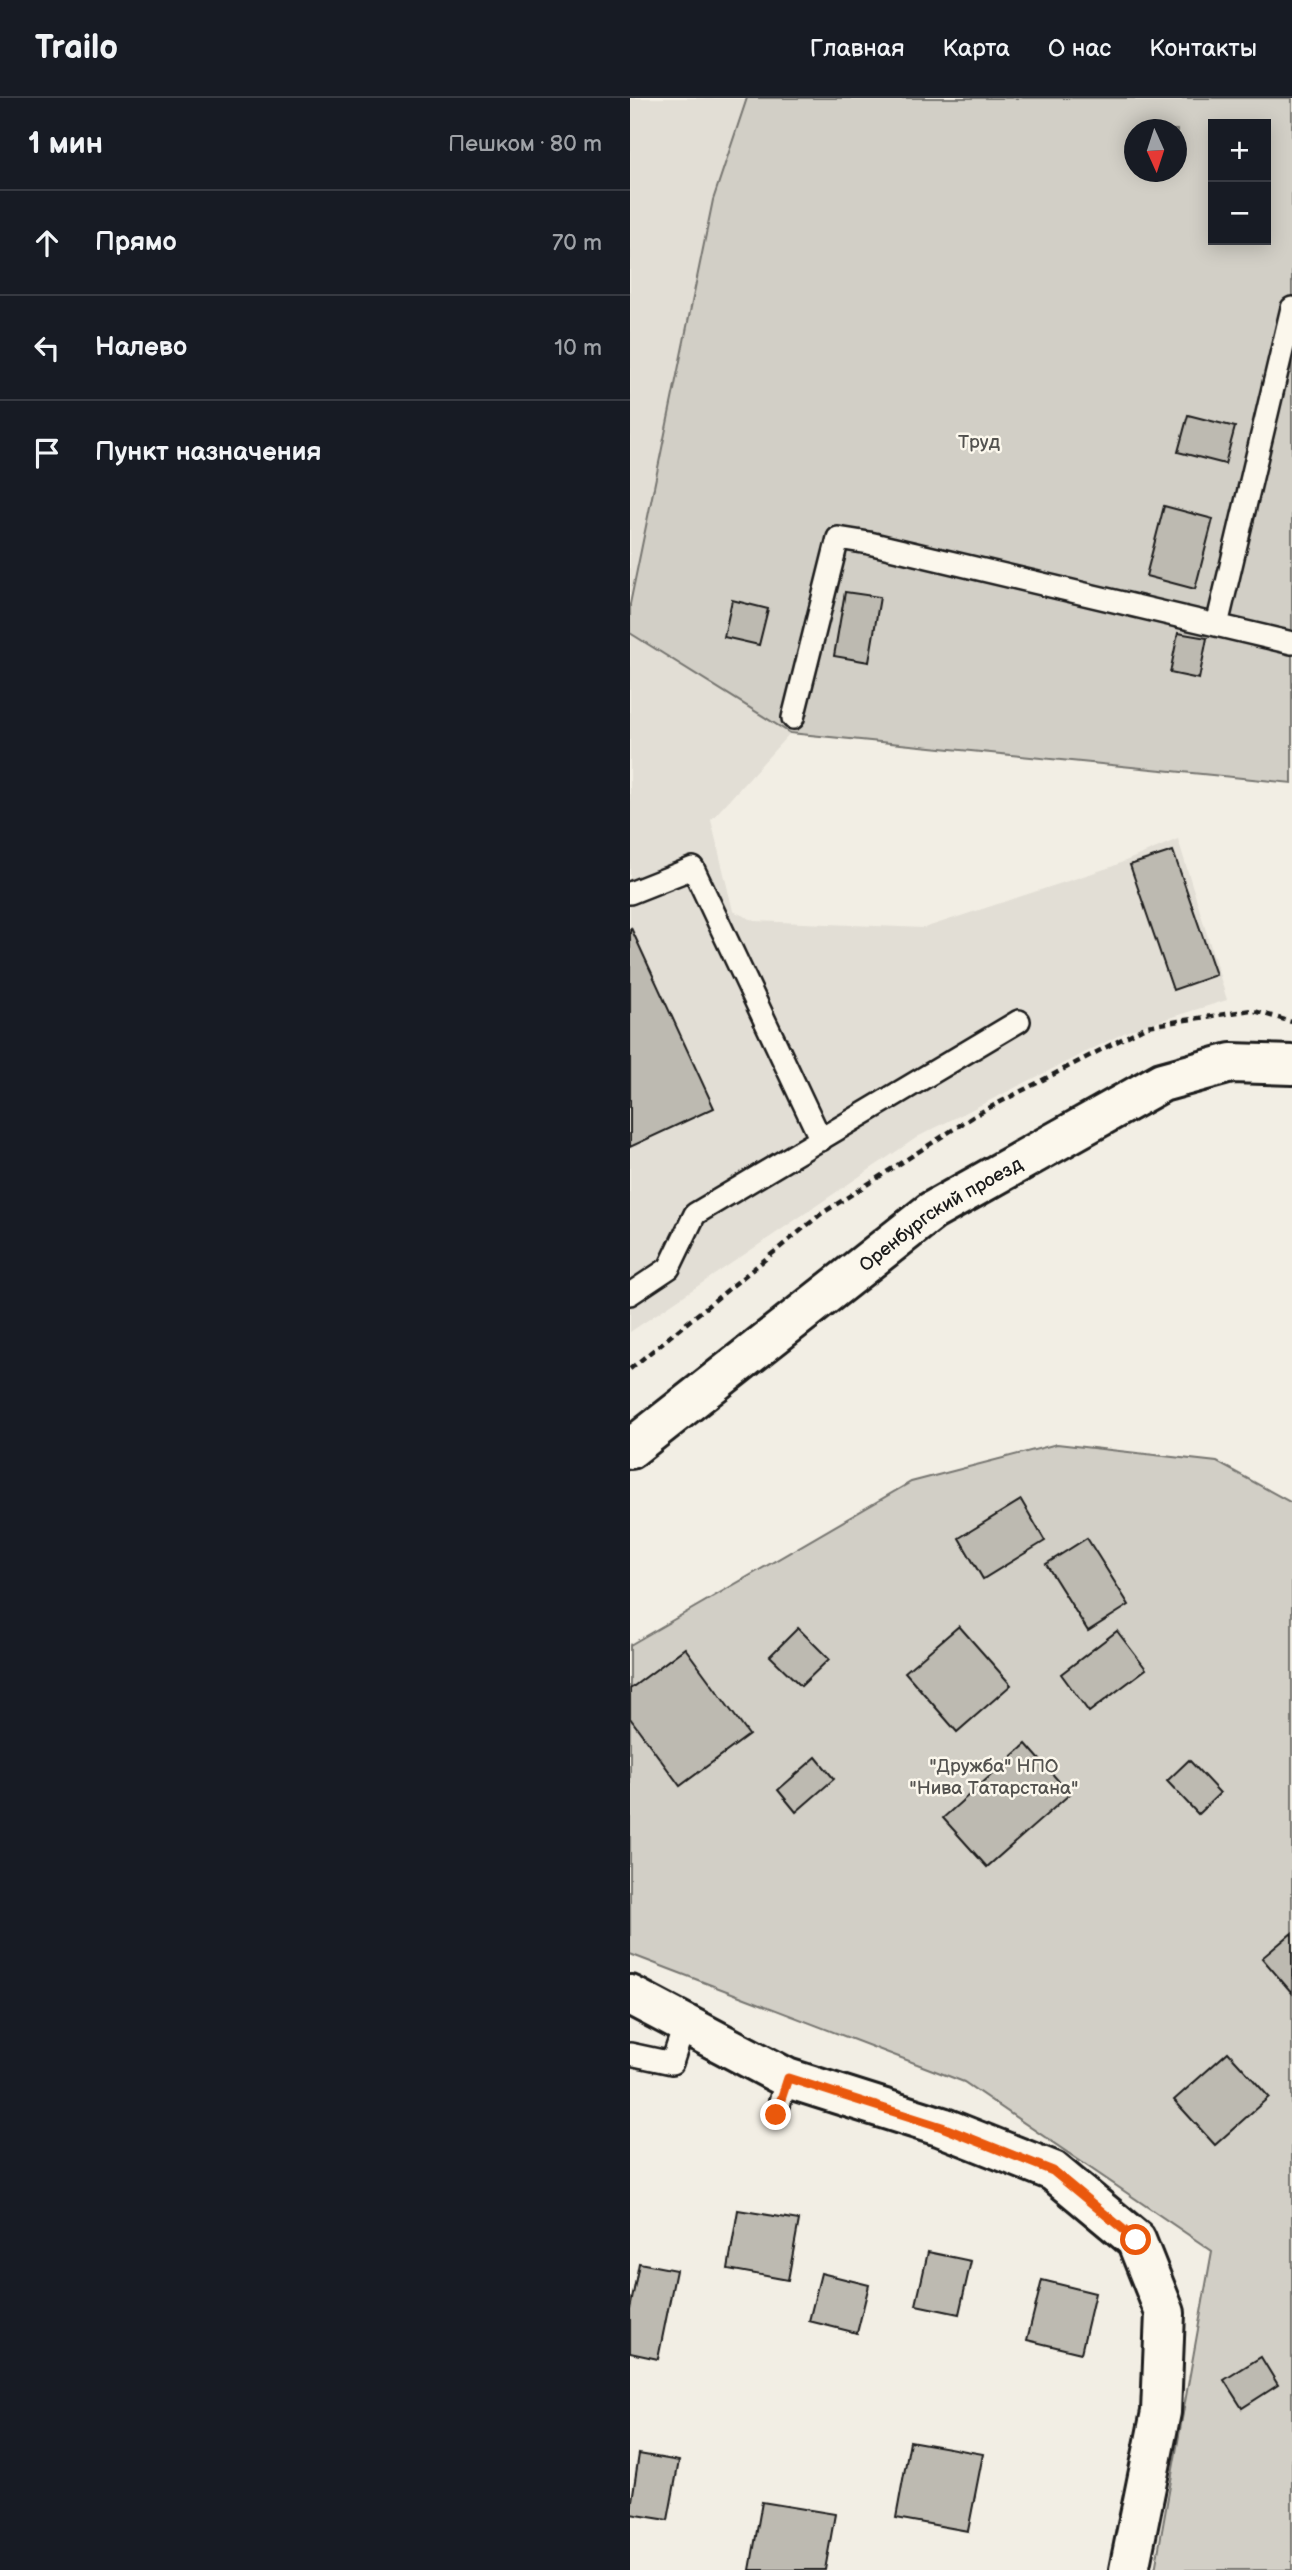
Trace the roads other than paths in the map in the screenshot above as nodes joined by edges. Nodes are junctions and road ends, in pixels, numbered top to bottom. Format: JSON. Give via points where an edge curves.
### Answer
{"nodes":[{"id":1,"x":1292,"y":308,"type":"edge"},
{"id":2,"x":1217,"y":625,"type":"junction"},
{"id":3,"x":1292,"y":643,"type":"edge"},
{"id":4,"x":793,"y":718,"type":"dead end"},
{"id":5,"x":630,"y":893,"type":"edge"},
{"id":6,"x":1019,"y":1021,"type":"dead end"},
{"id":7,"x":1292,"y":1065,"type":"edge"},
{"id":8,"x":821,"y":1140,"type":"junction"},
{"id":9,"x":630,"y":1294,"type":"edge"},
{"id":10,"x":630,"y":1449,"type":"edge"},
{"id":11,"x":630,"y":1996,"type":"edge"},
{"id":12,"x":684,"y":2025,"type":"junction"},
{"id":13,"x":630,"y":2054,"type":"edge"},
{"id":14,"x":788,"y":2078,"type":"junction"},
{"id":15,"x":776,"y":2115,"type":"dead end"},
{"id":16,"x":1129,"y":2570,"type":"edge"}],
"edges":[{"from":1,"to":2,"type":"lane"},
{"from":2,"to":3,"type":"lane"},
{"from":2,"to":4,"type":"lane","via":[[838,538]]},
{"from":5,"to":8,"type":"lane","via":[[693,868]]},
{"from":6,"to":8,"type":"lane"},
{"from":7,"to":10,"type":"street","name":"Оренбургский проезд","via":[[1231,1063],[1162,1082],[932,1211]]},
{"from":8,"to":9,"type":"lane","via":[[695,1214],[669,1268]]},
{"from":11,"to":12,"type":"street"},
{"from":12,"to":13,"type":"lane","via":[[672,2063]]},
{"from":12,"to":14,"type":"street"},
{"from":14,"to":15,"type":"lane"},
{"from":14,"to":16,"type":"street","via":[[942,2127],[1053,2171],[1136,2240],[1165,2313],[1161,2412]]}]}
